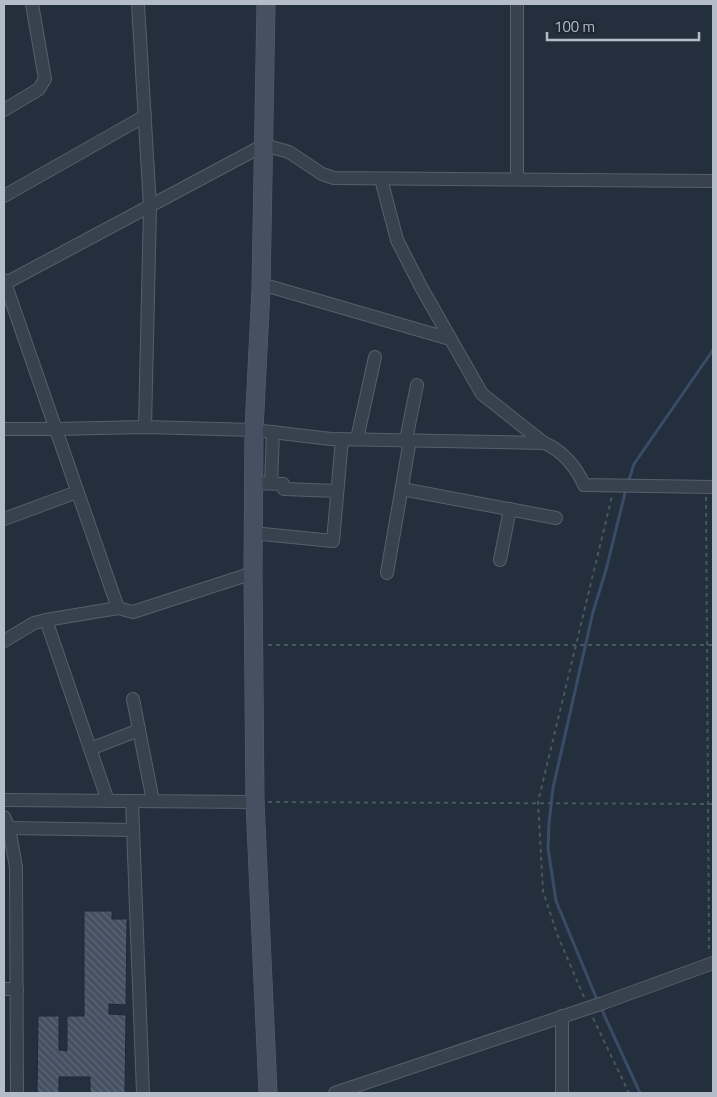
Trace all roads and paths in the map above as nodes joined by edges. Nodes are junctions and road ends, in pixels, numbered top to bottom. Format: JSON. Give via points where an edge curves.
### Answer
{"nodes":[{"id":1,"x":32,"y":4,"type":"edge"},
{"id":2,"x":138,"y":4,"type":"edge"},
{"id":3,"x":266,"y":4,"type":"edge"},
{"id":4,"x":517,"y":4,"type":"edge"},
{"id":5,"x":4,"y":110,"type":"edge"},
{"id":6,"x":144,"y":116,"type":"junction"},
{"id":7,"x":264,"y":145,"type":"junction"},
{"id":8,"x":381,"y":179,"type":"junction"},
{"id":9,"x":517,"y":179,"type":"junction"},
{"id":10,"x":713,"y":181,"type":"edge"},
{"id":11,"x":4,"y":196,"type":"edge"},
{"id":12,"x":150,"y":206,"type":"junction"},
{"id":13,"x":4,"y":282,"type":"edge"},
{"id":14,"x":261,"y":284,"type":"junction"},
{"id":15,"x":450,"y":339,"type":"junction"},
{"id":16,"x":375,"y":357,"type":"dead end"},
{"id":17,"x":417,"y":385,"type":"dead end"},
{"id":18,"x":145,"y":427,"type":"junction"},
{"id":19,"x":4,"y":428,"type":"edge"},
{"id":20,"x":55,"y":429,"type":"junction"},
{"id":21,"x":254,"y":430,"type":"junction"},
{"id":22,"x":273,"y":432,"type":"junction"},
{"id":23,"x":342,"y":439,"type":"junction"},
{"id":24,"x":357,"y":440,"type":"junction"},
{"id":25,"x":408,"y":440,"type":"junction"},
{"id":26,"x":544,"y":443,"type":"junction"},
{"id":27,"x":262,"y":483,"type":"junction"},
{"id":28,"x":614,"y":486,"type":"junction"},
{"id":29,"x":709,"y":487,"type":"edge"},
{"id":30,"x":402,"y":489,"type":"junction"},
{"id":31,"x":337,"y":491,"type":"junction"},
{"id":32,"x":77,"y":492,"type":"junction"},
{"id":33,"x":510,"y":509,"type":"junction"},
{"id":34,"x":556,"y":518,"type":"dead end"},
{"id":35,"x":4,"y":519,"type":"edge"},
{"id":36,"x":253,"y":533,"type":"junction"},
{"id":37,"x":500,"y":560,"type":"dead end"},
{"id":38,"x":253,"y":573,"type":"junction"},
{"id":39,"x":388,"y":573,"type":"dead end"},
{"id":40,"x":118,"y":608,"type":"junction"},
{"id":41,"x":46,"y":620,"type":"junction"},
{"id":42,"x":4,"y":641,"type":"edge"},
{"id":43,"x":706,"y":644,"type":"junction"},
{"id":44,"x":713,"y":644,"type":"edge"},
{"id":45,"x":254,"y":645,"type":"junction"},
{"id":46,"x":576,"y":645,"type":"junction"},
{"id":47,"x":133,"y":699,"type":"dead end"},
{"id":48,"x":139,"y":730,"type":"junction"},
{"id":49,"x":90,"y":749,"type":"junction"},
{"id":50,"x":4,"y":800,"type":"edge"},
{"id":51,"x":108,"y":801,"type":"junction"},
{"id":52,"x":132,"y":801,"type":"junction"},
{"id":53,"x":153,"y":801,"type":"junction"},
{"id":54,"x":255,"y":802,"type":"junction"},
{"id":55,"x":538,"y":802,"type":"junction"},
{"id":56,"x":707,"y":804,"type":"junction"},
{"id":57,"x":713,"y":804,"type":"edge"},
{"id":58,"x":6,"y":822,"type":"edge"},
{"id":59,"x":133,"y":830,"type":"junction"},
{"id":60,"x":711,"y":964,"type":"edge"},
{"id":61,"x":10,"y":989,"type":"edge"},
{"id":62,"x":588,"y":1008,"type":"junction"},
{"id":63,"x":562,"y":1016,"type":"junction"},
{"id":64,"x":17,"y":1093,"type":"edge"},
{"id":65,"x":143,"y":1093,"type":"edge"},
{"id":66,"x":268,"y":1093,"type":"edge"},
{"id":67,"x":335,"y":1093,"type":"edge"},
{"id":68,"x":562,"y":1093,"type":"edge"},
{"id":69,"x":629,"y":1093,"type":"edge"}],
"edges":[{"from":1,"to":5,"type":"street","via":[[45,79],[38,89]]},
{"from":2,"to":6,"type":"street"},
{"from":3,"to":7,"type":"street"},
{"from":4,"to":9,"type":"street"},
{"from":6,"to":11,"type":"street"},
{"from":6,"to":12,"type":"street"},
{"from":7,"to":8,"type":"street","via":[[289,152],[322,174],[334,178]]},
{"from":7,"to":12,"type":"street"},
{"from":7,"to":14,"type":"street"},
{"from":8,"to":9,"type":"street"},
{"from":8,"to":15,"type":"street","via":[[397,240]]},
{"from":9,"to":10,"type":"street"},
{"from":12,"to":13,"type":"street"},
{"from":12,"to":18,"type":"street"},
{"from":13,"to":20,"type":"street"},
{"from":14,"to":15,"type":"street"},
{"from":14,"to":21,"type":"street"},
{"from":15,"to":26,"type":"street","via":[[482,394]]},
{"from":16,"to":24,"type":"street"},
{"from":17,"to":25,"type":"street"},
{"from":18,"to":20,"type":"street"},
{"from":18,"to":21,"type":"street"},
{"from":19,"to":20,"type":"street"},
{"from":20,"to":32,"type":"street"},
{"from":21,"to":22,"type":"street"},
{"from":21,"to":27,"type":"street"},
{"from":22,"to":23,"type":"street"},
{"from":22,"to":27,"type":"street"},
{"from":23,"to":24,"type":"street"},
{"from":23,"to":31,"type":"street"},
{"from":24,"to":25,"type":"street"},
{"from":25,"to":26,"type":"street"},
{"from":25,"to":30,"type":"street"},
{"from":26,"to":28,"type":"street","via":[[564,456],[584,485]]},
{"from":27,"to":31,"type":"street","via":[[283,484],[284,488]]},
{"from":27,"to":36,"type":"street"},
{"from":28,"to":29,"type":"street"},
{"from":28,"to":46,"type":"path"},
{"from":29,"to":43,"type":"path"},
{"from":30,"to":33,"type":"street"},
{"from":30,"to":39,"type":"street"},
{"from":31,"to":36,"type":"street","via":[[332,541]]},
{"from":32,"to":35,"type":"street"},
{"from":32,"to":40,"type":"street"},
{"from":33,"to":34,"type":"street"},
{"from":33,"to":37,"type":"street"},
{"from":36,"to":38,"type":"street"},
{"from":38,"to":40,"type":"street","via":[[133,612]]},
{"from":38,"to":45,"type":"street"},
{"from":40,"to":41,"type":"street"},
{"from":41,"to":42,"type":"street","via":[[34,623]]},
{"from":41,"to":49,"type":"street"},
{"from":43,"to":44,"type":"path"},
{"from":43,"to":46,"type":"path"},
{"from":43,"to":56,"type":"path"},
{"from":45,"to":46,"type":"path"},
{"from":45,"to":54,"type":"street"},
{"from":46,"to":55,"type":"path"},
{"from":47,"to":48,"type":"street"},
{"from":48,"to":49,"type":"street"},
{"from":48,"to":53,"type":"street"},
{"from":49,"to":51,"type":"street"},
{"from":50,"to":51,"type":"street"},
{"from":51,"to":52,"type":"street"},
{"from":52,"to":53,"type":"street"},
{"from":52,"to":59,"type":"street"},
{"from":53,"to":54,"type":"street"},
{"from":54,"to":55,"type":"path"},
{"from":54,"to":66,"type":"street"},
{"from":55,"to":56,"type":"path"},
{"from":55,"to":62,"type":"path","via":[[543,891]]},
{"from":56,"to":57,"type":"path"},
{"from":56,"to":60,"type":"path"},
{"from":58,"to":59,"type":"street"},
{"from":58,"to":61,"type":"street","via":[[16,867]]},
{"from":59,"to":65,"type":"street"},
{"from":60,"to":62,"type":"street"},
{"from":61,"to":64,"type":"street"},
{"from":62,"to":63,"type":"street"},
{"from":62,"to":69,"type":"path"},
{"from":63,"to":67,"type":"street"},
{"from":63,"to":68,"type":"street"}]}
